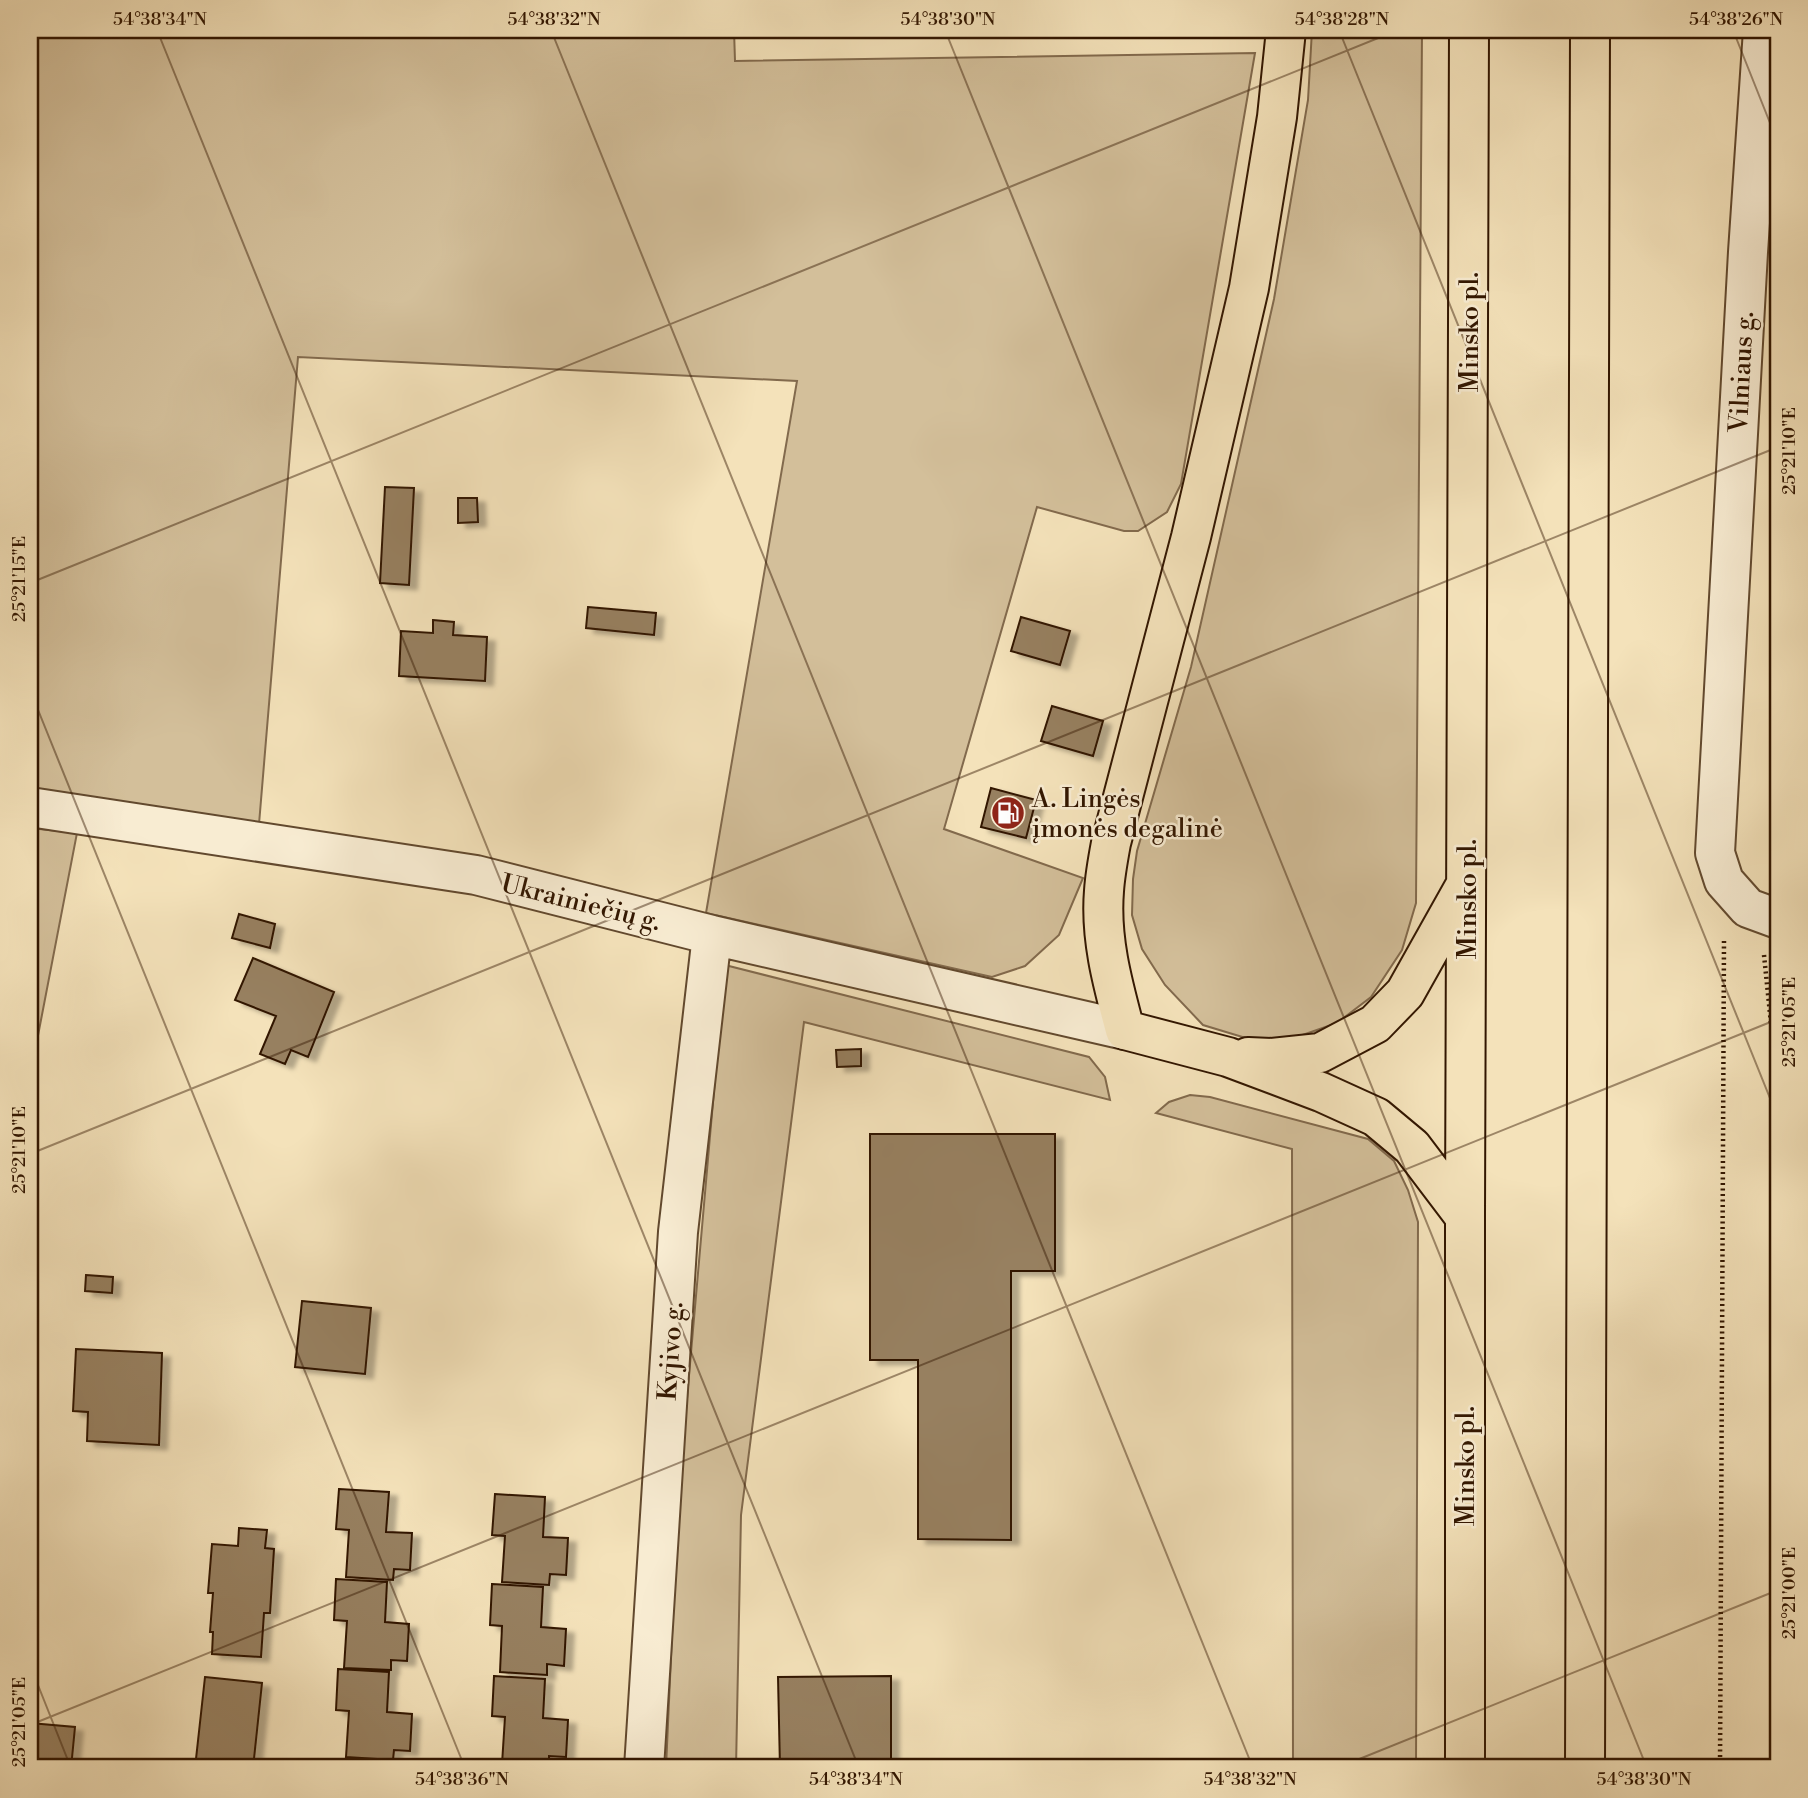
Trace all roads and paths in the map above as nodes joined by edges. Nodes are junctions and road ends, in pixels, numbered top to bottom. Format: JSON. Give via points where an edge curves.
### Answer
{"nodes":[{"id":1,"x":1286,"y":30,"type":"edge"},
{"id":2,"x":1469,"y":30,"type":"edge"},
{"id":3,"x":1590,"y":30,"type":"edge"},
{"id":4,"x":1763,"y":30,"type":"edge"},
{"id":5,"x":30,"y":807,"type":"edge"},
{"id":6,"x":1724,"y":881,"type":"junction"},
{"id":7,"x":1467,"y":882,"type":"junction"},
{"id":8,"x":1774,"y":918,"type":"edge"},
{"id":9,"x":712,"y":935,"type":"junction"},
{"id":10,"x":1125,"y":1030,"type":"junction"},
{"id":11,"x":1228,"y":1056,"type":"junction"},
{"id":12,"x":1778,"y":1092,"type":"edge"},
{"id":13,"x":1465,"y":1217,"type":"junction"},
{"id":14,"x":1778,"y":1376,"type":"edge"},
{"id":15,"x":1778,"y":1479,"type":"edge"},
{"id":16,"x":644,"y":1768,"type":"edge"},
{"id":17,"x":1465,"y":1768,"type":"edge"},
{"id":18,"x":1585,"y":1768,"type":"edge"},
{"id":19,"x":1720,"y":1768,"type":"edge"}],
"edges":[{"from":1,"to":10,"type":"highway","via":[[1249,288],[1191,537],[1111,843],[1104,892],[1105,939]]},
{"from":2,"to":7,"type":"highway","name":"Minsko pl."},
{"from":3,"to":18,"type":"highway"},
{"from":4,"to":6,"type":"street","name":"Vilniaus g.","via":[[1715,853]]},
{"from":5,"to":9,"type":"street","name":"Ukrainiečių g.","via":[[476,875]]},
{"from":6,"to":8,"type":"street","via":[[1748,908]]},
{"from":6,"to":19,"type":"path"},
{"from":7,"to":11,"type":"highway","via":[[1405,993],[1374,1024],[1320,1053]]},
{"from":7,"to":13,"type":"highway","name":"Minsko pl."},
{"from":8,"to":12,"type":"path","via":[[1764,957]]},
{"from":9,"to":10,"type":"street","name":"Ukrainiečių g."},
{"from":9,"to":16,"type":"street","name":"Kyjivo g.","via":[[678,1232]]},
{"from":10,"to":11,"type":"highway"},
{"from":11,"to":13,"type":"highway","via":[[1376,1116],[1412,1147]]},
{"from":13,"to":17,"type":"highway","name":"Minsko pl."},
{"from":14,"to":15,"type":"path"}]}
